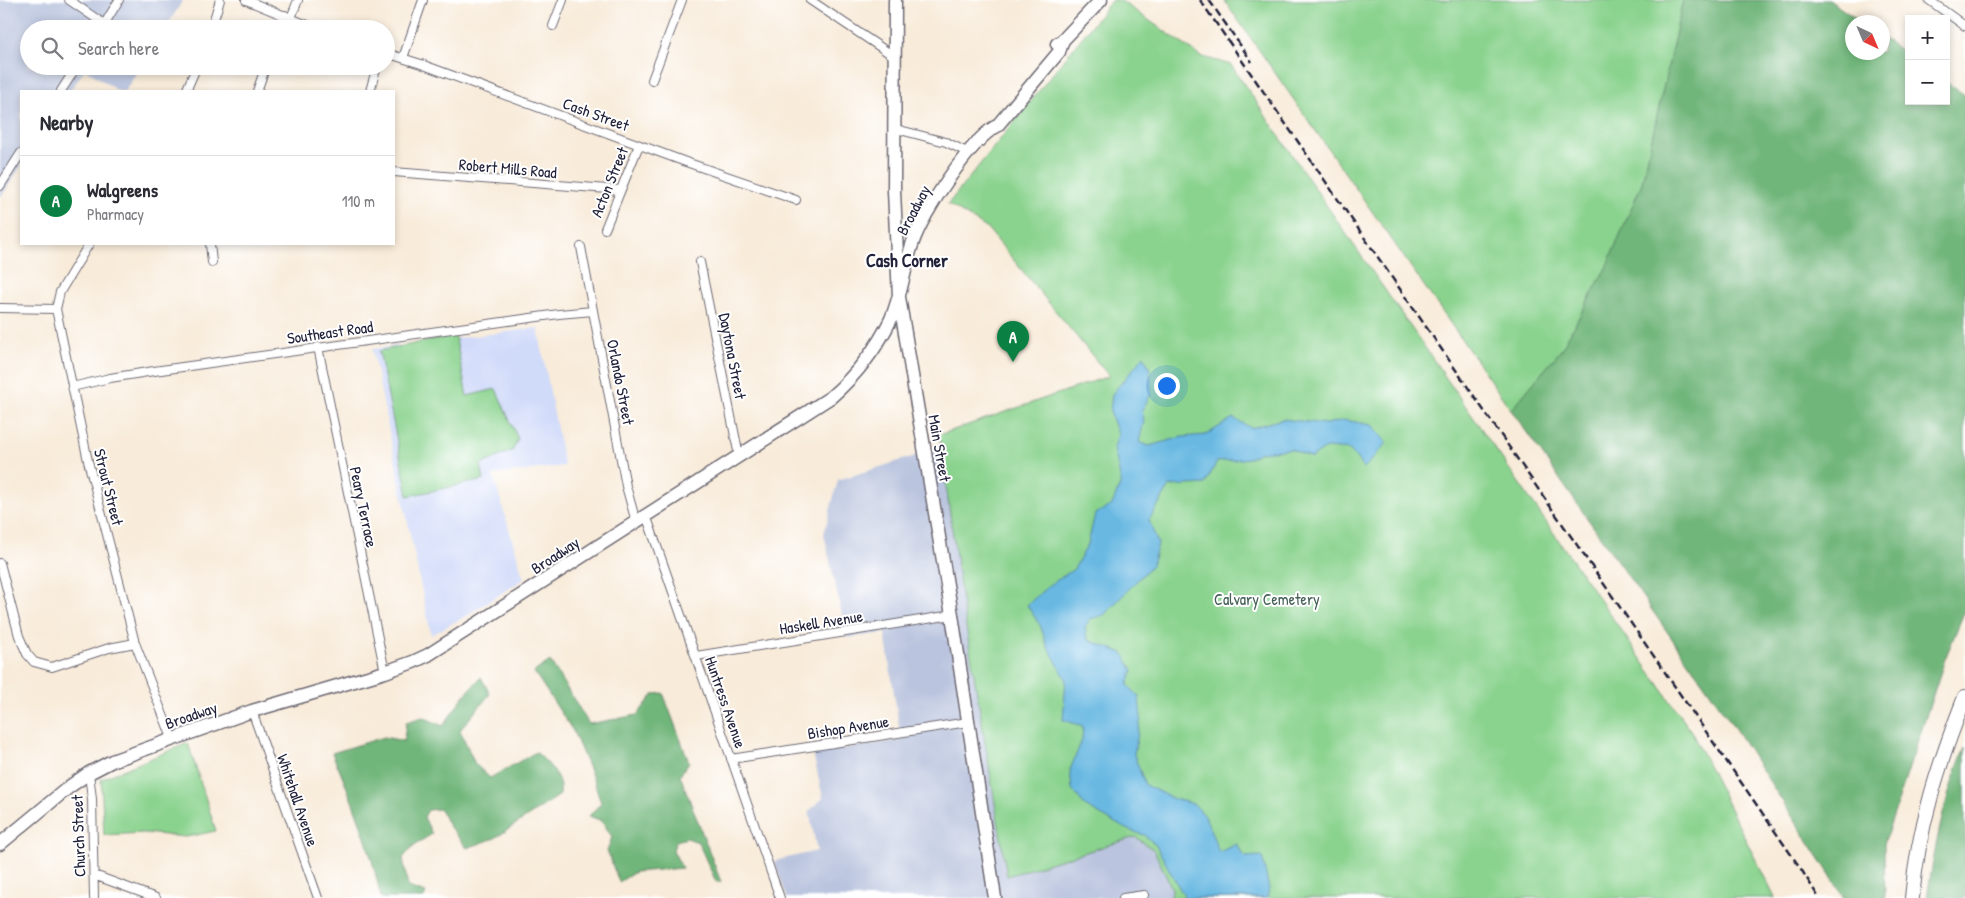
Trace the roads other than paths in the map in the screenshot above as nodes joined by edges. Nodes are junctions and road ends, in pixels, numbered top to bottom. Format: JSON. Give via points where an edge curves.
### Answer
{"nodes":[{"id":1,"x":69,"y":0,"type":"edge"},
{"id":2,"x":120,"y":0,"type":"edge"},
{"id":3,"x":220,"y":0,"type":"edge"},
{"id":4,"x":246,"y":0,"type":"edge"},
{"id":5,"x":298,"y":0,"type":"edge"},
{"id":6,"x":423,"y":0,"type":"edge"},
{"id":7,"x":563,"y":0,"type":"edge"},
{"id":8,"x":682,"y":0,"type":"edge"},
{"id":9,"x":810,"y":0,"type":"edge"},
{"id":10,"x":895,"y":0,"type":"edge"},
{"id":11,"x":1101,"y":0,"type":"edge"},
{"id":12,"x":1929,"y":0,"type":"edge"},
{"id":13,"x":288,"y":17,"type":"junction"},
{"id":14,"x":94,"y":20,"type":"edge"},
{"id":15,"x":107,"y":20,"type":"edge"},
{"id":16,"x":213,"y":20,"type":"edge"},
{"id":17,"x":286,"y":20,"type":"edge"},
{"id":18,"x":295,"y":20,"type":"edge"},
{"id":19,"x":553,"y":26,"type":"dead end"},
{"id":20,"x":1965,"y":26,"type":"edge"},
{"id":21,"x":395,"y":56,"type":"edge"},
{"id":22,"x":895,"y":57,"type":"junction"},
{"id":23,"x":403,"y":58,"type":"junction"},
{"id":24,"x":71,"y":75,"type":"edge"},
{"id":25,"x":193,"y":75,"type":"edge"},
{"id":26,"x":263,"y":75,"type":"edge"},
{"id":27,"x":374,"y":75,"type":"edge"},
{"id":28,"x":652,"y":80,"type":"dead end"},
{"id":29,"x":62,"y":90,"type":"edge"},
{"id":30,"x":186,"y":90,"type":"edge"},
{"id":31,"x":257,"y":90,"type":"edge"},
{"id":32,"x":370,"y":90,"type":"edge"},
{"id":33,"x":896,"y":129,"type":"junction"},
{"id":34,"x":639,"y":145,"type":"junction"},
{"id":35,"x":969,"y":153,"type":"junction"},
{"id":36,"x":20,"y":155,"type":"edge"},
{"id":37,"x":395,"y":172,"type":"edge"},
{"id":38,"x":0,"y":186,"type":"edge"},
{"id":39,"x":620,"y":190,"type":"junction"},
{"id":40,"x":796,"y":200,"type":"dead end"},
{"id":41,"x":605,"y":229,"type":"dead end"},
{"id":42,"x":87,"y":245,"type":"edge"},
{"id":43,"x":210,"y":245,"type":"edge"},
{"id":44,"x":581,"y":247,"type":"dead end"},
{"id":45,"x":212,"y":262,"type":"dead end"},
{"id":46,"x":700,"y":262,"type":"dead end"},
{"id":47,"x":899,"y":297,"type":"junction"},
{"id":48,"x":0,"y":308,"type":"edge"},
{"id":49,"x":56,"y":309,"type":"junction"},
{"id":50,"x":593,"y":312,"type":"junction"},
{"id":51,"x":318,"y":347,"type":"junction"},
{"id":52,"x":72,"y":387,"type":"junction"},
{"id":53,"x":739,"y":456,"type":"junction"},
{"id":54,"x":641,"y":518,"type":"junction"},
{"id":55,"x":0,"y":563,"type":"edge"},
{"id":56,"x":952,"y":615,"type":"junction"},
{"id":57,"x":135,"y":643,"type":"junction"},
{"id":58,"x":696,"y":656,"type":"junction"},
{"id":59,"x":385,"y":672,"type":"junction"},
{"id":60,"x":1965,"y":697,"type":"edge"},
{"id":61,"x":252,"y":711,"type":"junction"},
{"id":62,"x":968,"y":722,"type":"junction"},
{"id":63,"x":172,"y":738,"type":"junction"},
{"id":64,"x":731,"y":759,"type":"junction"},
{"id":65,"x":90,"y":773,"type":"junction"},
{"id":66,"x":0,"y":844,"type":"edge"},
{"id":67,"x":94,"y":874,"type":"junction"},
{"id":68,"x":1144,"y":895,"type":"dead end"},
{"id":69,"x":94,"y":898,"type":"edge"},
{"id":70,"x":156,"y":898,"type":"edge"},
{"id":71,"x":318,"y":898,"type":"edge"},
{"id":72,"x":780,"y":898,"type":"edge"},
{"id":73,"x":995,"y":898,"type":"edge"},
{"id":74,"x":1123,"y":898,"type":"edge"},
{"id":75,"x":1912,"y":898,"type":"edge"}],
"edges":[{"from":1,"to":14,"type":"street"},
{"from":2,"to":15,"type":"street"},
{"from":3,"to":16,"type":"street"},
{"from":4,"to":13,"type":"street"},
{"from":5,"to":13,"type":"street"},
{"from":6,"to":23,"type":"street"},
{"from":7,"to":19,"type":"street"},
{"from":8,"to":28,"type":"street"},
{"from":9,"to":22,"type":"street"},
{"from":10,"to":22,"type":"main road","name":"Main Street"},
{"from":11,"to":35,"type":"main road","name":"Broadway","via":[[1064,40],[1058,52],[997,126],[990,129]]},
{"from":12,"to":20,"type":"street"},
{"from":13,"to":17,"type":"street"},
{"from":13,"to":18,"type":"street"},
{"from":21,"to":23,"type":"street","name":"Cash Street"},
{"from":22,"to":33,"type":"main road","name":"Main Street"},
{"from":23,"to":34,"type":"street","name":"Cash Street"},
{"from":24,"to":29,"type":"street"},
{"from":25,"to":30,"type":"street"},
{"from":26,"to":31,"type":"street"},
{"from":27,"to":32,"type":"street"},
{"from":33,"to":35,"type":"street","via":[[946,142]]},
{"from":33,"to":47,"type":"main road","name":"Main Street","via":[[895,226]]},
{"from":34,"to":39,"type":"street","name":"Acton Street"},
{"from":34,"to":40,"type":"street","name":"Cash Street"},
{"from":35,"to":47,"type":"main road","name":"Broadway","via":[[919,225]]},
{"from":36,"to":38,"type":"street"},
{"from":37,"to":39,"type":"street","name":"Robert Mills Road"},
{"from":39,"to":41,"type":"street","name":"Acton Street"},
{"from":42,"to":49,"type":"street","name":"Strout Street","via":[[60,292]]},
{"from":43,"to":45,"type":"street"},
{"from":44,"to":50,"type":"street","name":"Orlando Street"},
{"from":46,"to":53,"type":"street","name":"Daytona Street"},
{"from":47,"to":53,"type":"main road","name":"Broadway","via":[[880,338],[848,382],[831,397]]},
{"from":47,"to":56,"type":"main road","name":"Main Street"},
{"from":48,"to":49,"type":"street"},
{"from":49,"to":52,"type":"street","name":"Strout Street"},
{"from":50,"to":51,"type":"street","name":"Southeast Road"},
{"from":50,"to":54,"type":"street","name":"Orlando Street","via":[[626,486]]},
{"from":51,"to":52,"type":"street","name":"Southeast Road","via":[[110,378]]},
{"from":51,"to":59,"type":"street","name":"Peary Terrace"},
{"from":52,"to":57,"type":"street","name":"Strout Street"},
{"from":53,"to":54,"type":"main road","name":"Broadway"},
{"from":54,"to":58,"type":"street","name":"Huntress Avenue"},
{"from":54,"to":59,"type":"main road","name":"Broadway","via":[[428,654]]},
{"from":55,"to":57,"type":"street","via":[[19,636],[34,662],[52,667],[108,648]]},
{"from":56,"to":58,"type":"street","name":"Haskell Avenue"},
{"from":56,"to":62,"type":"main road","name":"Main Street"},
{"from":57,"to":63,"type":"street","name":"Strout Street"},
{"from":58,"to":64,"type":"street","name":"Huntress Avenue"},
{"from":59,"to":61,"type":"main road","name":"Broadway"},
{"from":60,"to":75,"type":"highway","via":[[1928,802]]},
{"from":61,"to":63,"type":"main road","name":"Broadway"},
{"from":61,"to":71,"type":"street","name":"Whitehall Avenue"},
{"from":62,"to":64,"type":"street","name":"Bishop Avenue"},
{"from":62,"to":73,"type":"main road","name":"Main Street"},
{"from":63,"to":65,"type":"main road","name":"Broadway"},
{"from":64,"to":72,"type":"street","name":"Huntress Avenue"},
{"from":65,"to":66,"type":"main road","name":"Broadway"},
{"from":65,"to":67,"type":"street","name":"Church Street"},
{"from":67,"to":69,"type":"street","name":"Church Street"},
{"from":67,"to":70,"type":"street"},
{"from":68,"to":74,"type":"street"}]}
